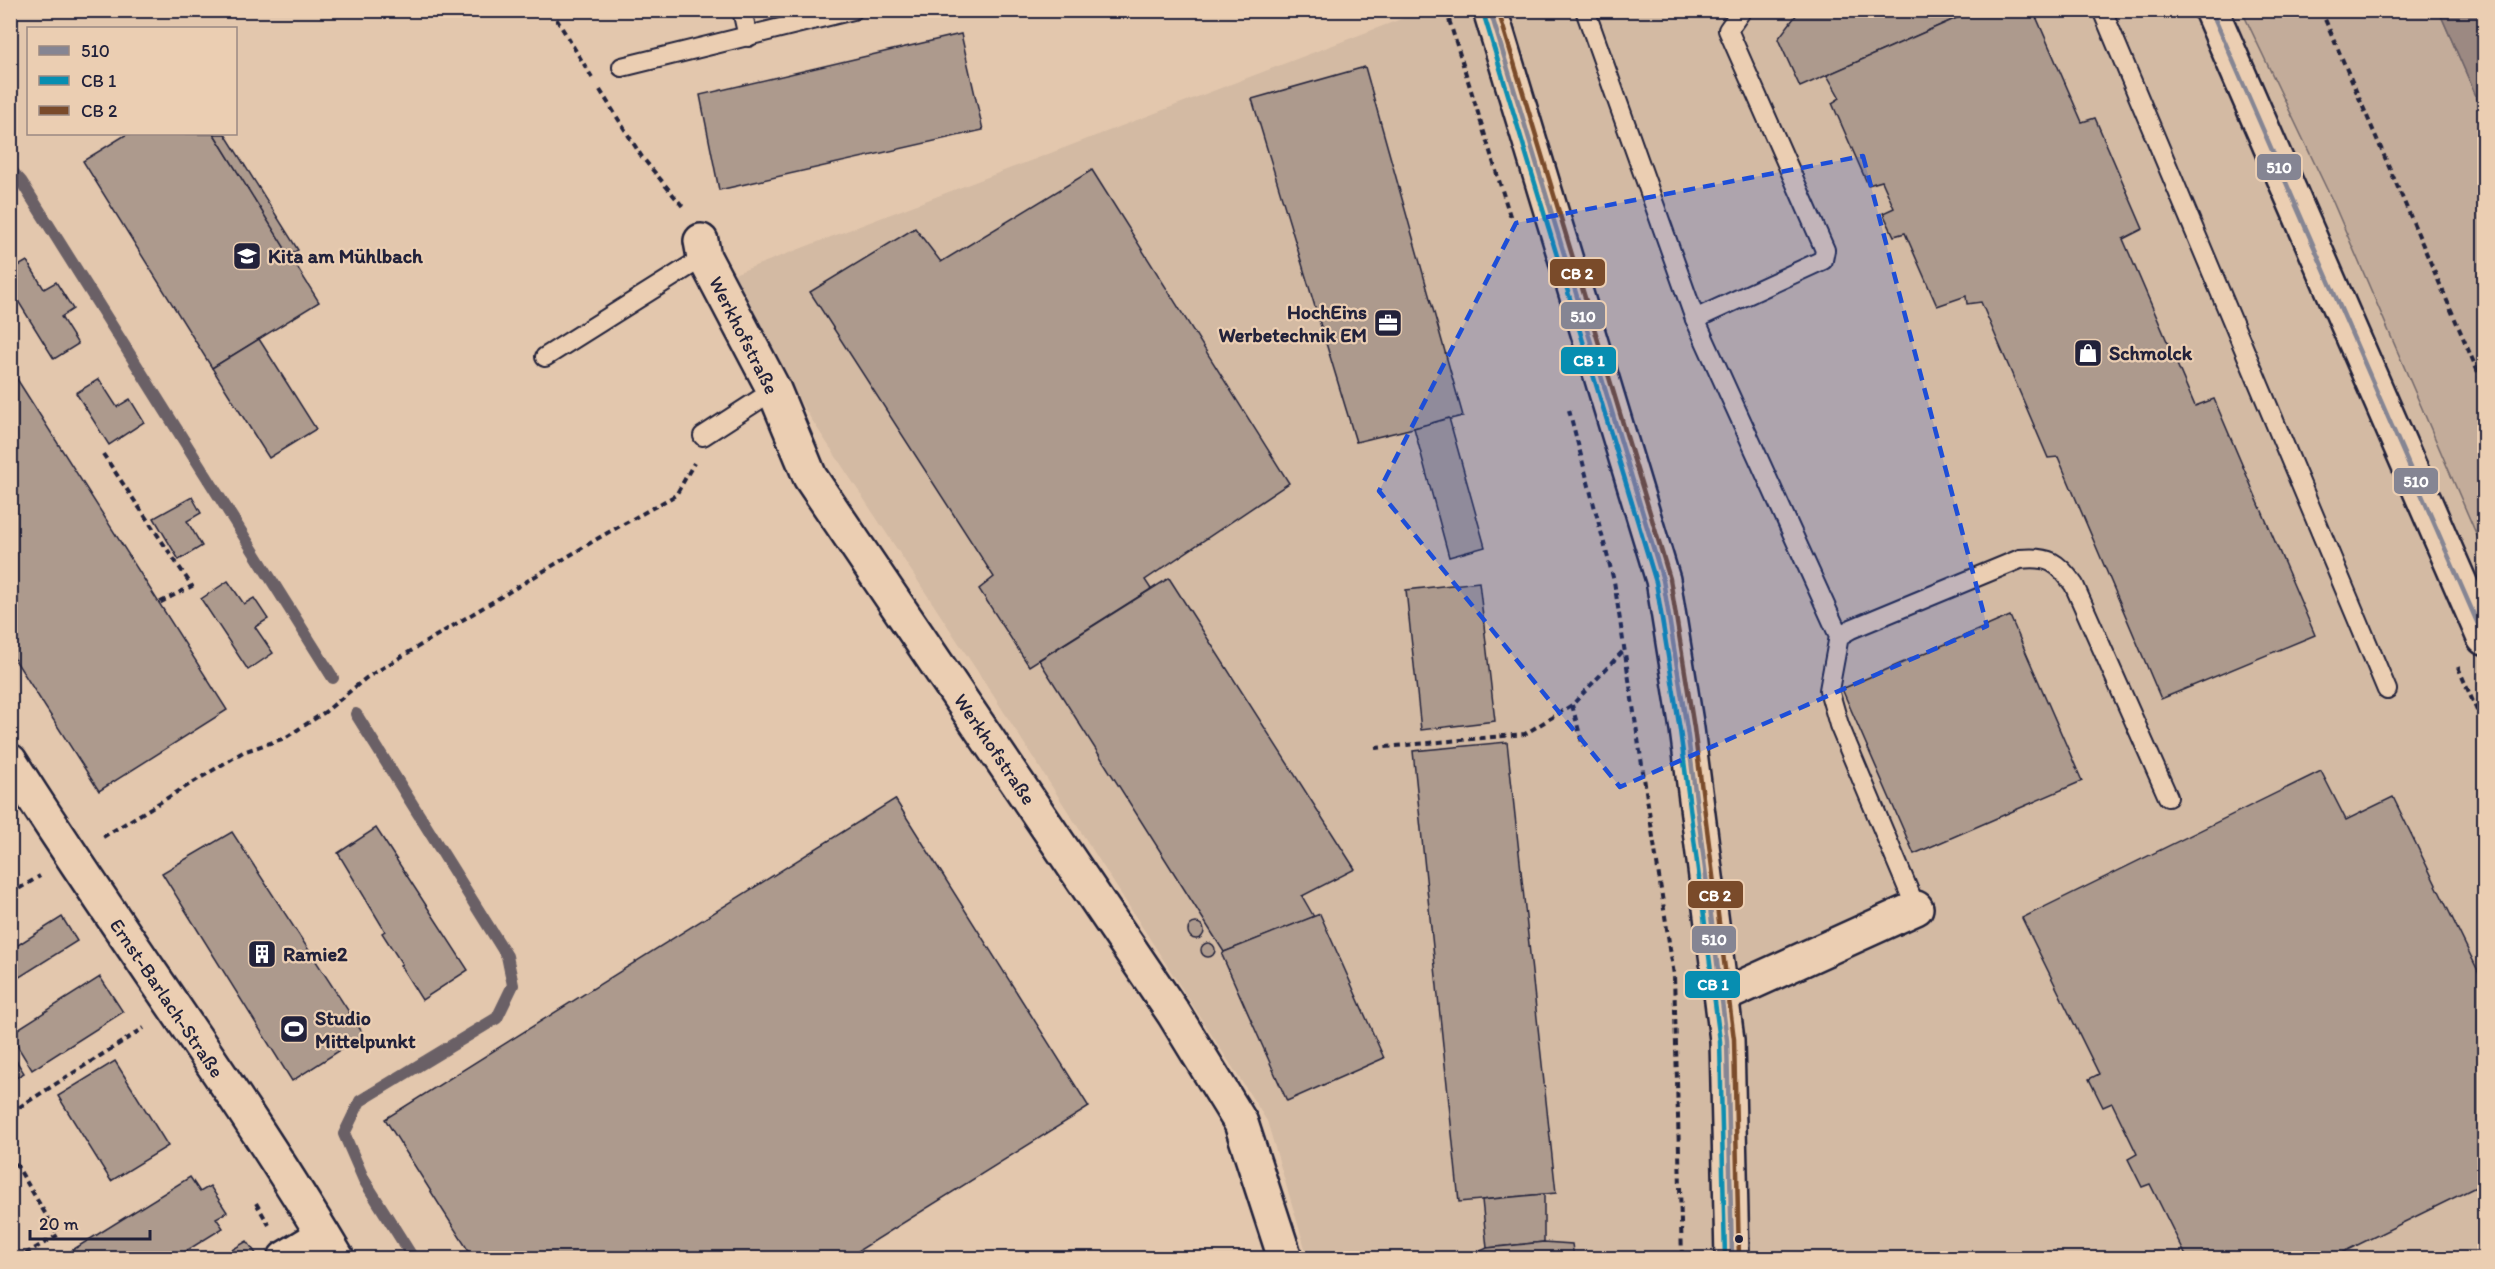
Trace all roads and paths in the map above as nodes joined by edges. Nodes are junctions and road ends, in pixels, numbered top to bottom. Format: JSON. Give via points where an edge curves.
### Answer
{"nodes":[{"id":1,"x":551,"y":10,"type":"edge"},
{"id":2,"x":742,"y":10,"type":"edge"},
{"id":3,"x":853,"y":10,"type":"edge"},
{"id":4,"x":1446,"y":10,"type":"edge"},
{"id":5,"x":1490,"y":10,"type":"edge"},
{"id":6,"x":1585,"y":10,"type":"edge"},
{"id":7,"x":1742,"y":10,"type":"edge"},
{"id":8,"x":2102,"y":10,"type":"edge"},
{"id":9,"x":2211,"y":10,"type":"edge"},
{"id":10,"x":2321,"y":10,"type":"edge"},
{"id":11,"x":748,"y":37,"type":"junction"},
{"id":12,"x":622,"y":67,"type":"dead end"},
{"id":13,"x":1513,"y":226,"type":"dead end"},
{"id":14,"x":703,"y":249,"type":"junction"},
{"id":15,"x":1695,"y":319,"type":"junction"},
{"id":16,"x":545,"y":357,"type":"dead end"},
{"id":17,"x":2484,"y":386,"type":"edge"},
{"id":18,"x":774,"y":390,"type":"junction"},
{"id":19,"x":1569,"y":408,"type":"dead end"},
{"id":20,"x":703,"y":436,"type":"joint"},
{"id":21,"x":102,"y":454,"type":"dead end"},
{"id":22,"x":159,"y":603,"type":"dead end"},
{"id":23,"x":1839,"y":636,"type":"junction"},
{"id":24,"x":2484,"y":638,"type":"edge"},
{"id":25,"x":1625,"y":650,"type":"junction"},
{"id":26,"x":2387,"y":690,"type":"dead end"},
{"id":27,"x":1572,"y":705,"type":"junction"},
{"id":28,"x":1583,"y":747,"type":"dead end"},
{"id":29,"x":1375,"y":748,"type":"dead end"},
{"id":30,"x":10,"y":761,"type":"edge"},
{"id":31,"x":2168,"y":797,"type":"dead end"},
{"id":32,"x":71,"y":856,"type":"junction"},
{"id":33,"x":10,"y":894,"type":"edge"},
{"id":34,"x":1916,"y":908,"type":"joint"},
{"id":35,"x":1722,"y":996,"type":"junction"},
{"id":36,"x":175,"y":1008,"type":"junction"},
{"id":37,"x":10,"y":1113,"type":"edge"},
{"id":38,"x":10,"y":1154,"type":"edge"},
{"id":39,"x":330,"y":1247,"type":"edge"},
{"id":40,"x":18,"y":1258,"type":"edge"},
{"id":41,"x":285,"y":1258,"type":"edge"},
{"id":42,"x":1285,"y":1258,"type":"edge"},
{"id":43,"x":1682,"y":1258,"type":"edge"},
{"id":44,"x":1732,"y":1258,"type":"edge"}],
"edges":[{"from":1,"to":14,"type":"path","via":[[642,157],[694,224]]},
{"from":2,"to":11,"type":"lane"},
{"from":3,"to":11,"type":"lane"},
{"from":4,"to":13,"type":"path"},
{"from":5,"to":35,"type":"street","via":[[1663,580]]},
{"from":6,"to":15,"type":"lane"},
{"from":7,"to":15,"type":"lane","via":[[1728,30],[1825,250],[1823,260]]},
{"from":8,"to":26,"type":"lane"},
{"from":9,"to":24,"type":"street"},
{"from":10,"to":17,"type":"path"},
{"from":11,"to":12,"type":"lane"},
{"from":14,"to":16,"type":"lane"},
{"from":14,"to":18,"type":"street","name":"Werkhofstraße"},
{"from":15,"to":23,"type":"lane"},
{"from":18,"to":20,"type":"lane"},
{"from":18,"to":42,"type":"street","name":"Werkhofstraße","via":[[810,477],[1174,1014],[1241,1124]]},
{"from":19,"to":25,"type":"path","via":[[1614,581]]},
{"from":20,"to":32,"type":"path","via":[[691,471],[676,495],[366,678],[285,738],[243,752]]},
{"from":21,"to":22,"type":"path","via":[[192,586]]},
{"from":23,"to":31,"type":"lane","via":[[2020,559],[2040,557],[2062,567],[2074,585]]},
{"from":23,"to":34,"type":"lane","via":[[1829,690],[1839,725]]},
{"from":25,"to":27,"type":"path"},
{"from":25,"to":43,"type":"path","via":[[1674,975]]},
{"from":27,"to":28,"type":"path"},
{"from":27,"to":29,"type":"path","via":[[1525,734]]},
{"from":30,"to":32,"type":"street","name":"Ernst-Barlach-Straße"},
{"from":32,"to":33,"type":"path"},
{"from":32,"to":36,"type":"street","name":"Ernst-Barlach-Straße"},
{"from":34,"to":35,"type":"street"},
{"from":35,"to":44,"type":"street","via":[[1727,1040]]},
{"from":36,"to":37,"type":"path"},
{"from":36,"to":39,"type":"street","name":"Ernst-Barlach-Straße"},
{"from":38,"to":40,"type":"path","via":[[58,1235]]},
{"from":39,"to":41,"type":"street","name":"Ernst-Barlach-Straße"}]}
